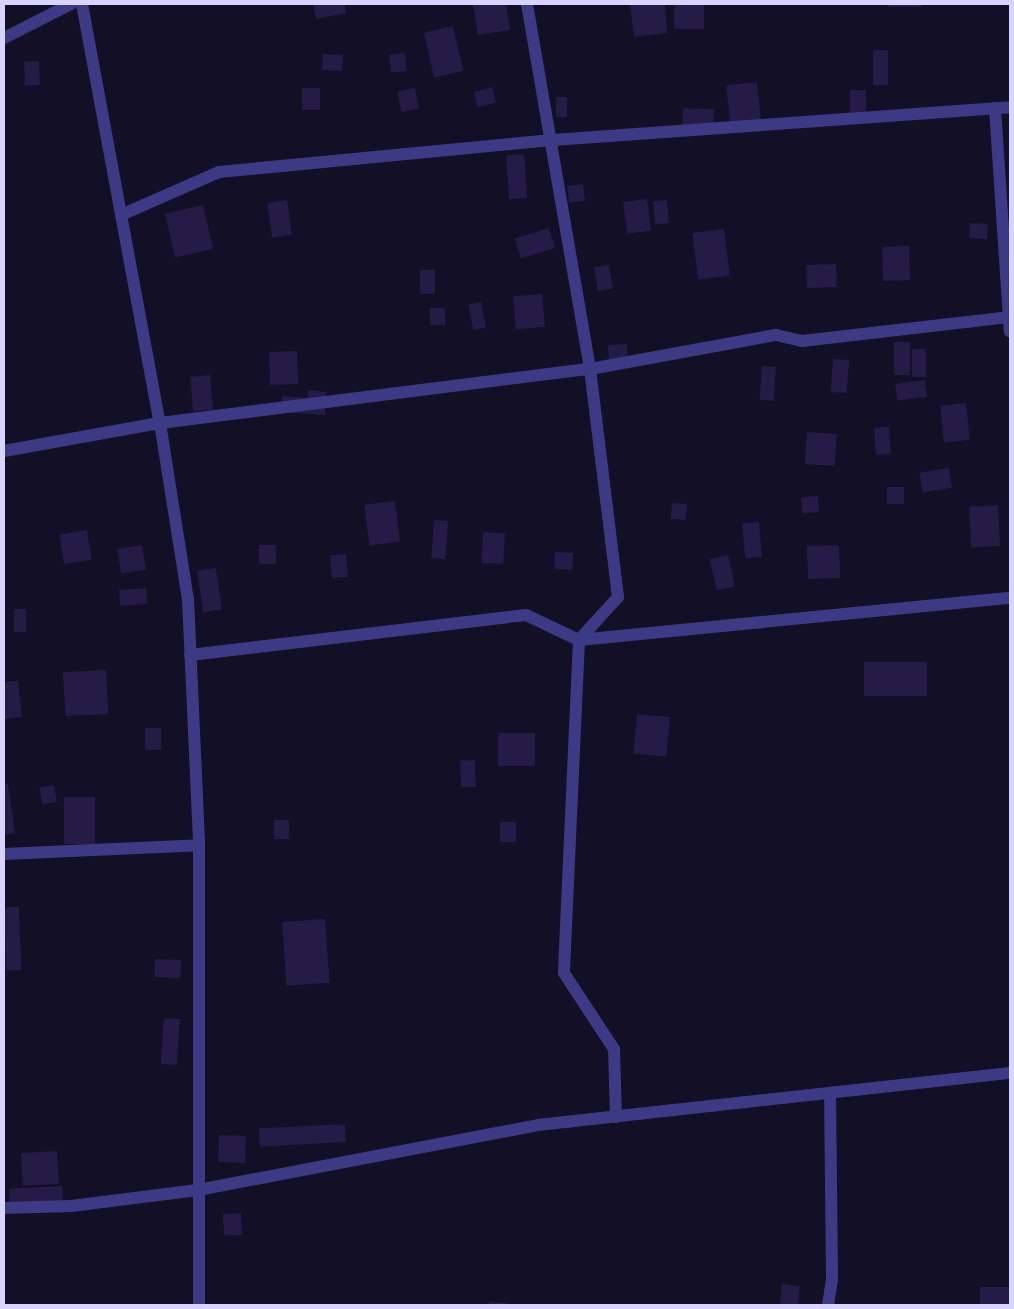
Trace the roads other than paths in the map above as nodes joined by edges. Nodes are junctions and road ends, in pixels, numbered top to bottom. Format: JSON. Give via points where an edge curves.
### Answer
{"nodes":[{"id":1,"x":71,"y":4,"type":"edge"},
{"id":2,"x":82,"y":4,"type":"edge"},
{"id":3,"x":527,"y":4,"type":"edge"},
{"id":4,"x":4,"y":38,"type":"edge"},
{"id":5,"x":1010,"y":107,"type":"edge"},
{"id":6,"x":996,"y":108,"type":"junction"},
{"id":7,"x":553,"y":140,"type":"junction"},
{"id":8,"x":122,"y":216,"type":"junction"},
{"id":9,"x":1009,"y":317,"type":"junction"},
{"id":10,"x":1010,"y":331,"type":"edge"},
{"id":11,"x":590,"y":369,"type":"junction"},
{"id":12,"x":160,"y":423,"type":"junction"},
{"id":13,"x":4,"y":451,"type":"edge"},
{"id":14,"x":1010,"y":598,"type":"edge"},
{"id":15,"x":580,"y":640,"type":"junction"},
{"id":16,"x":190,"y":655,"type":"junction"},
{"id":17,"x":199,"y":845,"type":"junction"},
{"id":18,"x":4,"y":854,"type":"edge"},
{"id":19,"x":1010,"y":1073,"type":"edge"},
{"id":20,"x":830,"y":1093,"type":"junction"},
{"id":21,"x":616,"y":1117,"type":"junction"},
{"id":22,"x":198,"y":1190,"type":"junction"},
{"id":23,"x":4,"y":1208,"type":"edge"},
{"id":24,"x":199,"y":1305,"type":"edge"},
{"id":25,"x":828,"y":1305,"type":"edge"}],
"edges":[{"from":1,"to":4,"type":"street"},
{"from":2,"to":8,"type":"street"},
{"from":3,"to":7,"type":"street"},
{"from":5,"to":6,"type":"street"},
{"from":6,"to":7,"type":"street"},
{"from":6,"to":9,"type":"street"},
{"from":7,"to":8,"type":"street","via":[[219,172]]},
{"from":7,"to":11,"type":"street"},
{"from":8,"to":12,"type":"street"},
{"from":9,"to":10,"type":"street"},
{"from":9,"to":11,"type":"street","via":[[802,340],[776,335]]},
{"from":11,"to":12,"type":"street"},
{"from":11,"to":15,"type":"street","via":[[618,597]]},
{"from":12,"to":13,"type":"street"},
{"from":12,"to":16,"type":"street","via":[[188,599]]},
{"from":14,"to":15,"type":"street"},
{"from":15,"to":16,"type":"street","via":[[526,615]]},
{"from":15,"to":21,"type":"street","via":[[564,973],[614,1049]]},
{"from":16,"to":17,"type":"street"},
{"from":17,"to":18,"type":"street"},
{"from":17,"to":22,"type":"street"},
{"from":19,"to":20,"type":"street"},
{"from":20,"to":21,"type":"street"},
{"from":20,"to":25,"type":"street","via":[[832,1278]]},
{"from":21,"to":22,"type":"street","via":[[538,1125]]},
{"from":22,"to":23,"type":"street","via":[[71,1206]]},
{"from":22,"to":24,"type":"street"}]}
